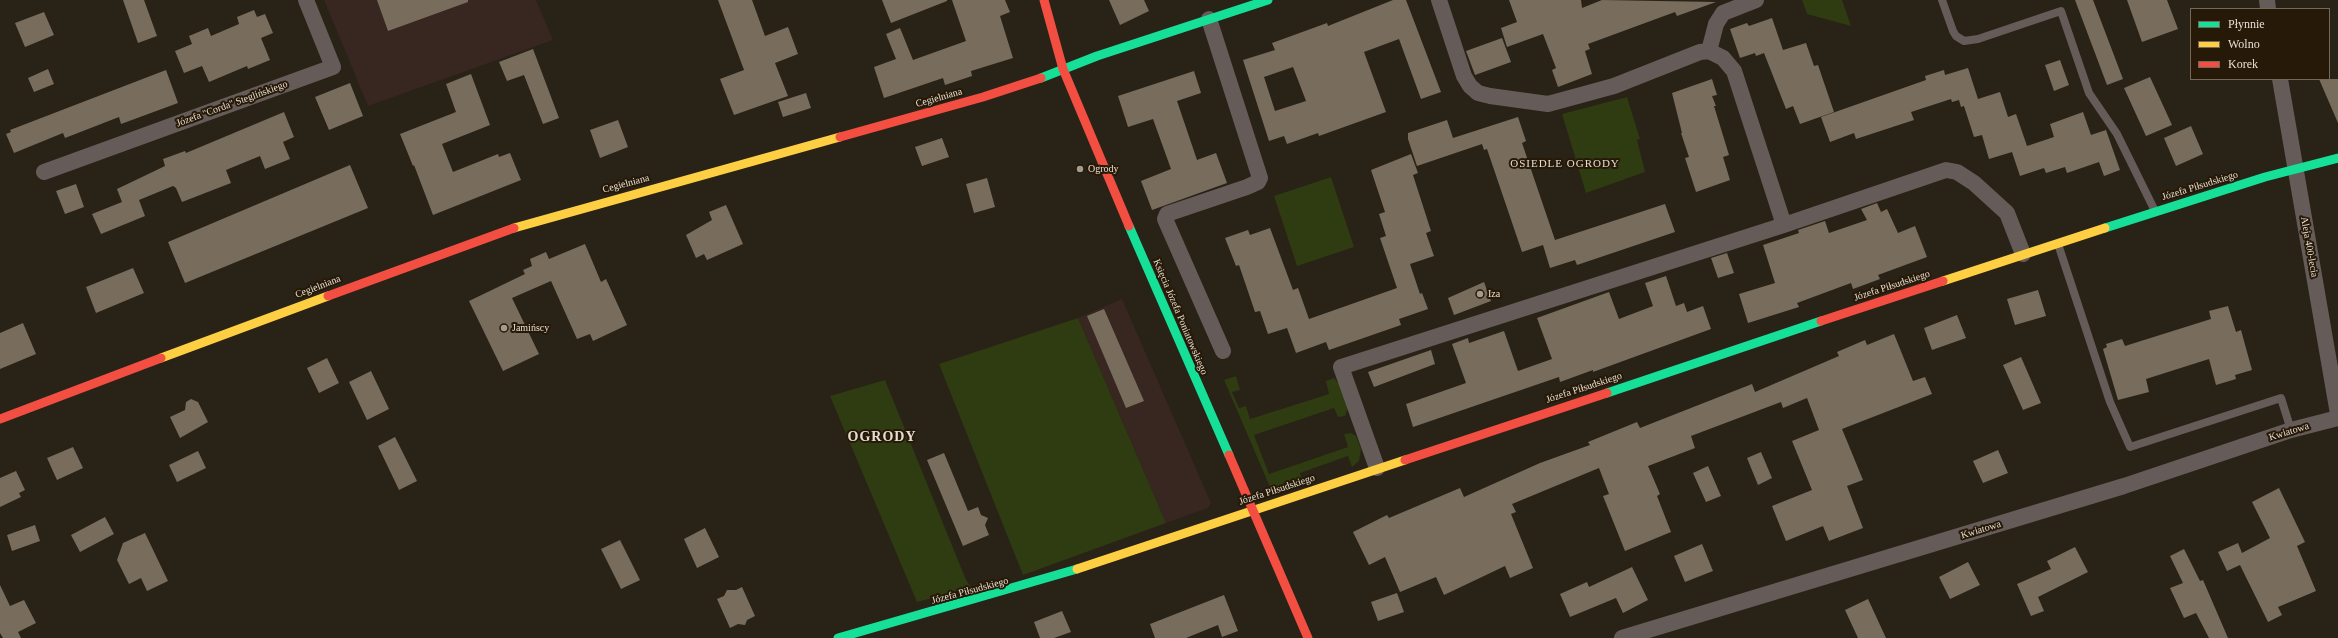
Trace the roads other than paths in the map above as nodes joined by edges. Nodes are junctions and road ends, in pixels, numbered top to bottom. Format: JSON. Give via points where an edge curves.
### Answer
{"nodes":[{"id":1,"x":306,"y":0,"type":"edge"},
{"id":2,"x":1044,"y":0,"type":"edge"},
{"id":3,"x":1268,"y":0,"type":"edge"},
{"id":4,"x":1439,"y":0,"type":"edge"},
{"id":5,"x":1756,"y":0,"type":"edge"},
{"id":6,"x":1942,"y":0,"type":"edge"},
{"id":7,"x":1209,"y":19,"type":"junction"},
{"id":8,"x":1709,"y":51,"type":"junction"},
{"id":9,"x":1063,"y":69,"type":"junction"},
{"id":10,"x":2280,"y":80,"type":"edge"},
{"id":11,"x":2338,"y":158,"type":"edge"},
{"id":12,"x":2295,"y":169,"type":"junction"},
{"id":13,"x":44,"y":172,"type":"dead end"},
{"id":14,"x":2155,"y":211,"type":"junction"},
{"id":15,"x":1784,"y":224,"type":"junction"},
{"id":16,"x":2057,"y":243,"type":"junction"},
{"id":17,"x":2023,"y":254,"type":"junction"},
{"id":18,"x":1223,"y":351,"type":"dead end"},
{"id":19,"x":2338,"y":414,"type":"edge"},
{"id":20,"x":2338,"y":418,"type":"edge"},
{"id":21,"x":0,"y":419,"type":"edge"},
{"id":22,"x":2291,"y":430,"type":"junction"},
{"id":23,"x":1378,"y":468,"type":"junction"},
{"id":24,"x":1251,"y":510,"type":"junction"},
{"id":25,"x":838,"y":638,"type":"edge"},
{"id":26,"x":1308,"y":638,"type":"edge"},
{"id":27,"x":1622,"y":638,"type":"edge"}],
"edges":[{"from":1,"to":13,"type":"street","name":"Józefa \"Corda\" Steglińskiego","via":[[333,67]]},
{"from":2,"to":9,"type":"street","name":"Księcia Józefa Poniatowskiego"},
{"from":3,"to":7,"type":"street","name":"Cegielniana"},
{"from":4,"to":8,"type":"street","via":[[1464,76],[1478,93],[1490,96],[1548,104],[1614,86],[1700,52]]},
{"from":5,"to":8,"type":"street","via":[[1723,13],[1716,24]]},
{"from":6,"to":14,"type":"lane","via":[[1953,31],[1964,41],[1978,39],[2061,11],[2089,94],[2117,134]]},
{"from":7,"to":9,"type":"street","name":"Cegielniana"},
{"from":7,"to":18,"type":"street","via":[[1260,178],[1258,182],[1167,214],[1165,220]]},
{"from":8,"to":15,"type":"street","via":[[1723,58],[1732,67]]},
{"from":9,"to":21,"type":"street","name":"Cegielniana","via":[[983,97],[548,217],[476,240]]},
{"from":9,"to":24,"type":"street","name":"Księcia Józefa Poniatowskiego"},
{"from":10,"to":12,"type":"street","name":"Aleja 400-lecia"},
{"from":11,"to":12,"type":"street","name":"Józefa Piłsudskiego"},
{"from":12,"to":14,"type":"street","name":"Józefa Piłsudskiego"},
{"from":12,"to":19,"type":"street","name":"Aleja 400-lecia"},
{"from":14,"to":16,"type":"street","name":"Józefa Piłsudskiego"},
{"from":15,"to":17,"type":"street","via":[[1950,170],[1974,183],[2007,213]]},
{"from":15,"to":23,"type":"street","via":[[1341,367]]},
{"from":16,"to":17,"type":"street","name":"Józefa Piłsudskiego"},
{"from":16,"to":22,"type":"lane","via":[[2110,402],[2130,447],[2281,398]]},
{"from":17,"to":23,"type":"street","name":"Józefa Piłsudskiego"},
{"from":20,"to":22,"type":"street","name":"Kwiatowa"},
{"from":22,"to":27,"type":"street","name":"Kwiatowa","via":[[2124,486]]},
{"from":23,"to":24,"type":"street","name":"Józefa Piłsudskiego"},
{"from":24,"to":25,"type":"street","name":"Józefa Piłsudskiego","via":[[1021,588]]},
{"from":24,"to":26,"type":"street","name":"Księcia Józefa Poniatowskiego"}]}
